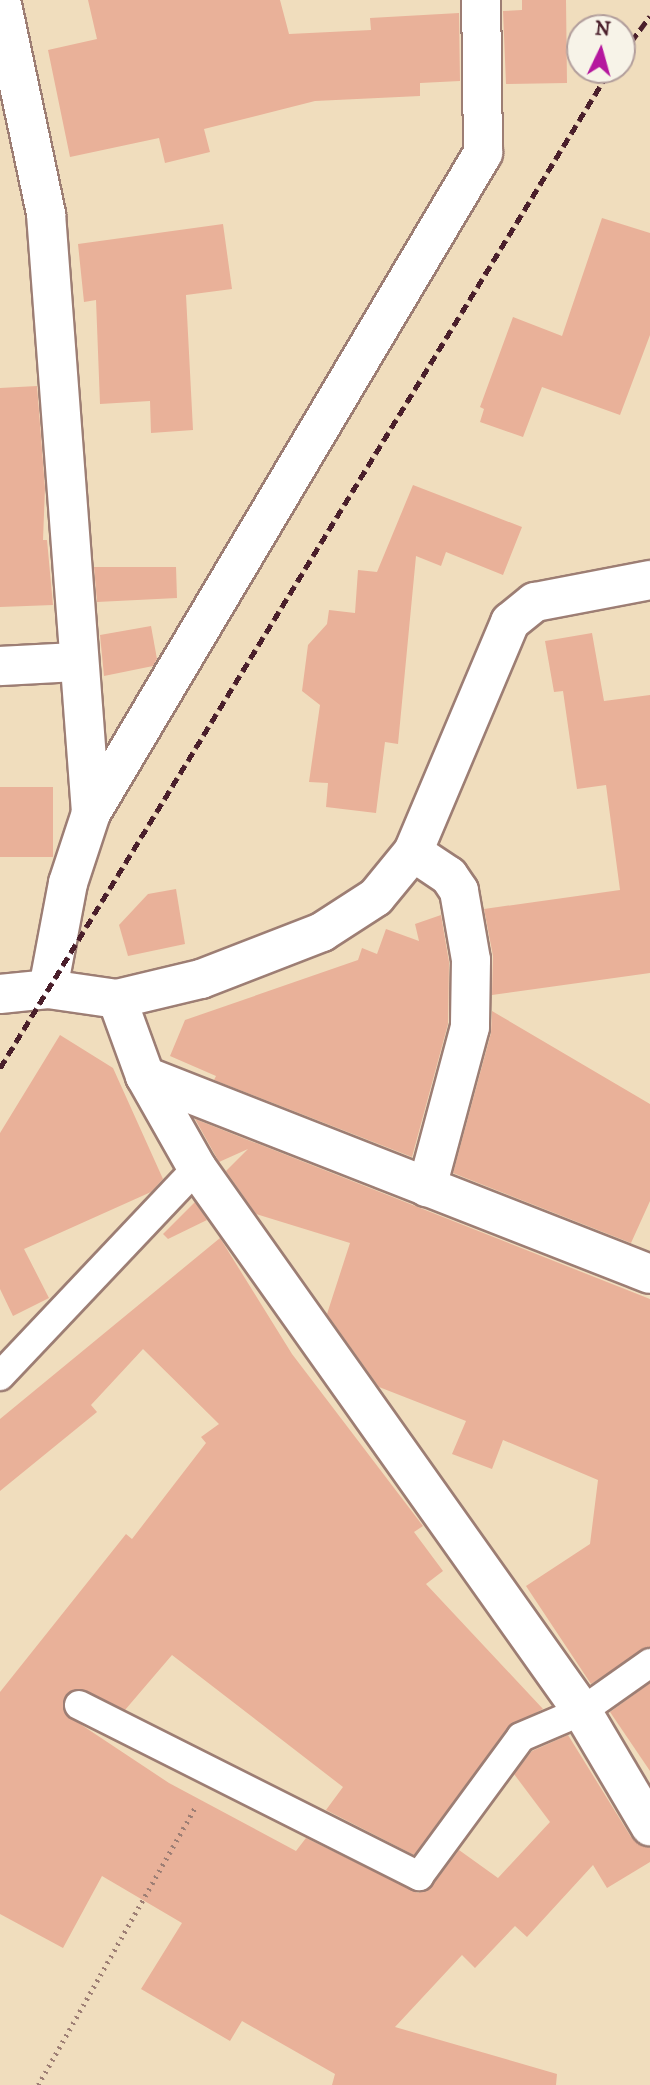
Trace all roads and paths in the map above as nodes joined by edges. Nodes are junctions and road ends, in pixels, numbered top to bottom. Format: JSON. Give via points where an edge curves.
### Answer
{"nodes":[{"id":1,"x":1,"y":0,"type":"edge"},
{"id":2,"x":481,"y":0,"type":"edge"},
{"id":3,"x":650,"y":580,"type":"edge"},
{"id":4,"x":76,"y":662,"type":"junction"},
{"id":5,"x":0,"y":666,"type":"edge"},
{"id":6,"x":91,"y":813,"type":"junction"},
{"id":7,"x":413,"y":852,"type":"junction"},
{"id":8,"x":15,"y":998,"type":"edge"},
{"id":9,"x":117,"y":999,"type":"junction"},
{"id":10,"x":145,"y":1076,"type":"junction"},
{"id":11,"x":197,"y":1168,"type":"junction"},
{"id":12,"x":427,"y":1186,"type":"junction"},
{"id":13,"x":650,"y":1274,"type":"edge"},
{"id":14,"x":0,"y":1376,"type":"edge"},
{"id":15,"x":650,"y":1663,"type":"edge"},
{"id":16,"x":79,"y":1705,"type":"dead end"},
{"id":17,"x":582,"y":1710,"type":"junction"},
{"id":18,"x":213,"y":1776,"type":"junction"},
{"id":19,"x":650,"y":1826,"type":"edge"},
{"id":20,"x":38,"y":2085,"type":"edge"}],
"edges":[{"from":1,"to":4,"type":"street","via":[[46,214]]},
{"from":2,"to":6,"type":"street","via":[[483,153]]},
{"from":3,"to":7,"type":"street","via":[[535,602],[510,622]]},
{"from":4,"to":5,"type":"street"},
{"from":4,"to":6,"type":"street"},
{"from":6,"to":8,"type":"street","via":[[68,883]]},
{"from":7,"to":9,"type":"street","via":[[376,897],[322,932],[201,979]]},
{"from":7,"to":12,"type":"street","via":[[449,876],[458,891],[471,960],[470,1027]]},
{"from":8,"to":9,"type":"street"},
{"from":9,"to":10,"type":"street"},
{"from":10,"to":11,"type":"street"},
{"from":10,"to":12,"type":"street"},
{"from":11,"to":14,"type":"lane"},
{"from":11,"to":17,"type":"street"},
{"from":12,"to":13,"type":"street"},
{"from":15,"to":17,"type":"lane"},
{"from":16,"to":18,"type":"lane"},
{"from":17,"to":18,"type":"lane","via":[[522,1737],[419,1876]]},
{"from":17,"to":19,"type":"street"},
{"from":18,"to":20,"type":"path"}]}
